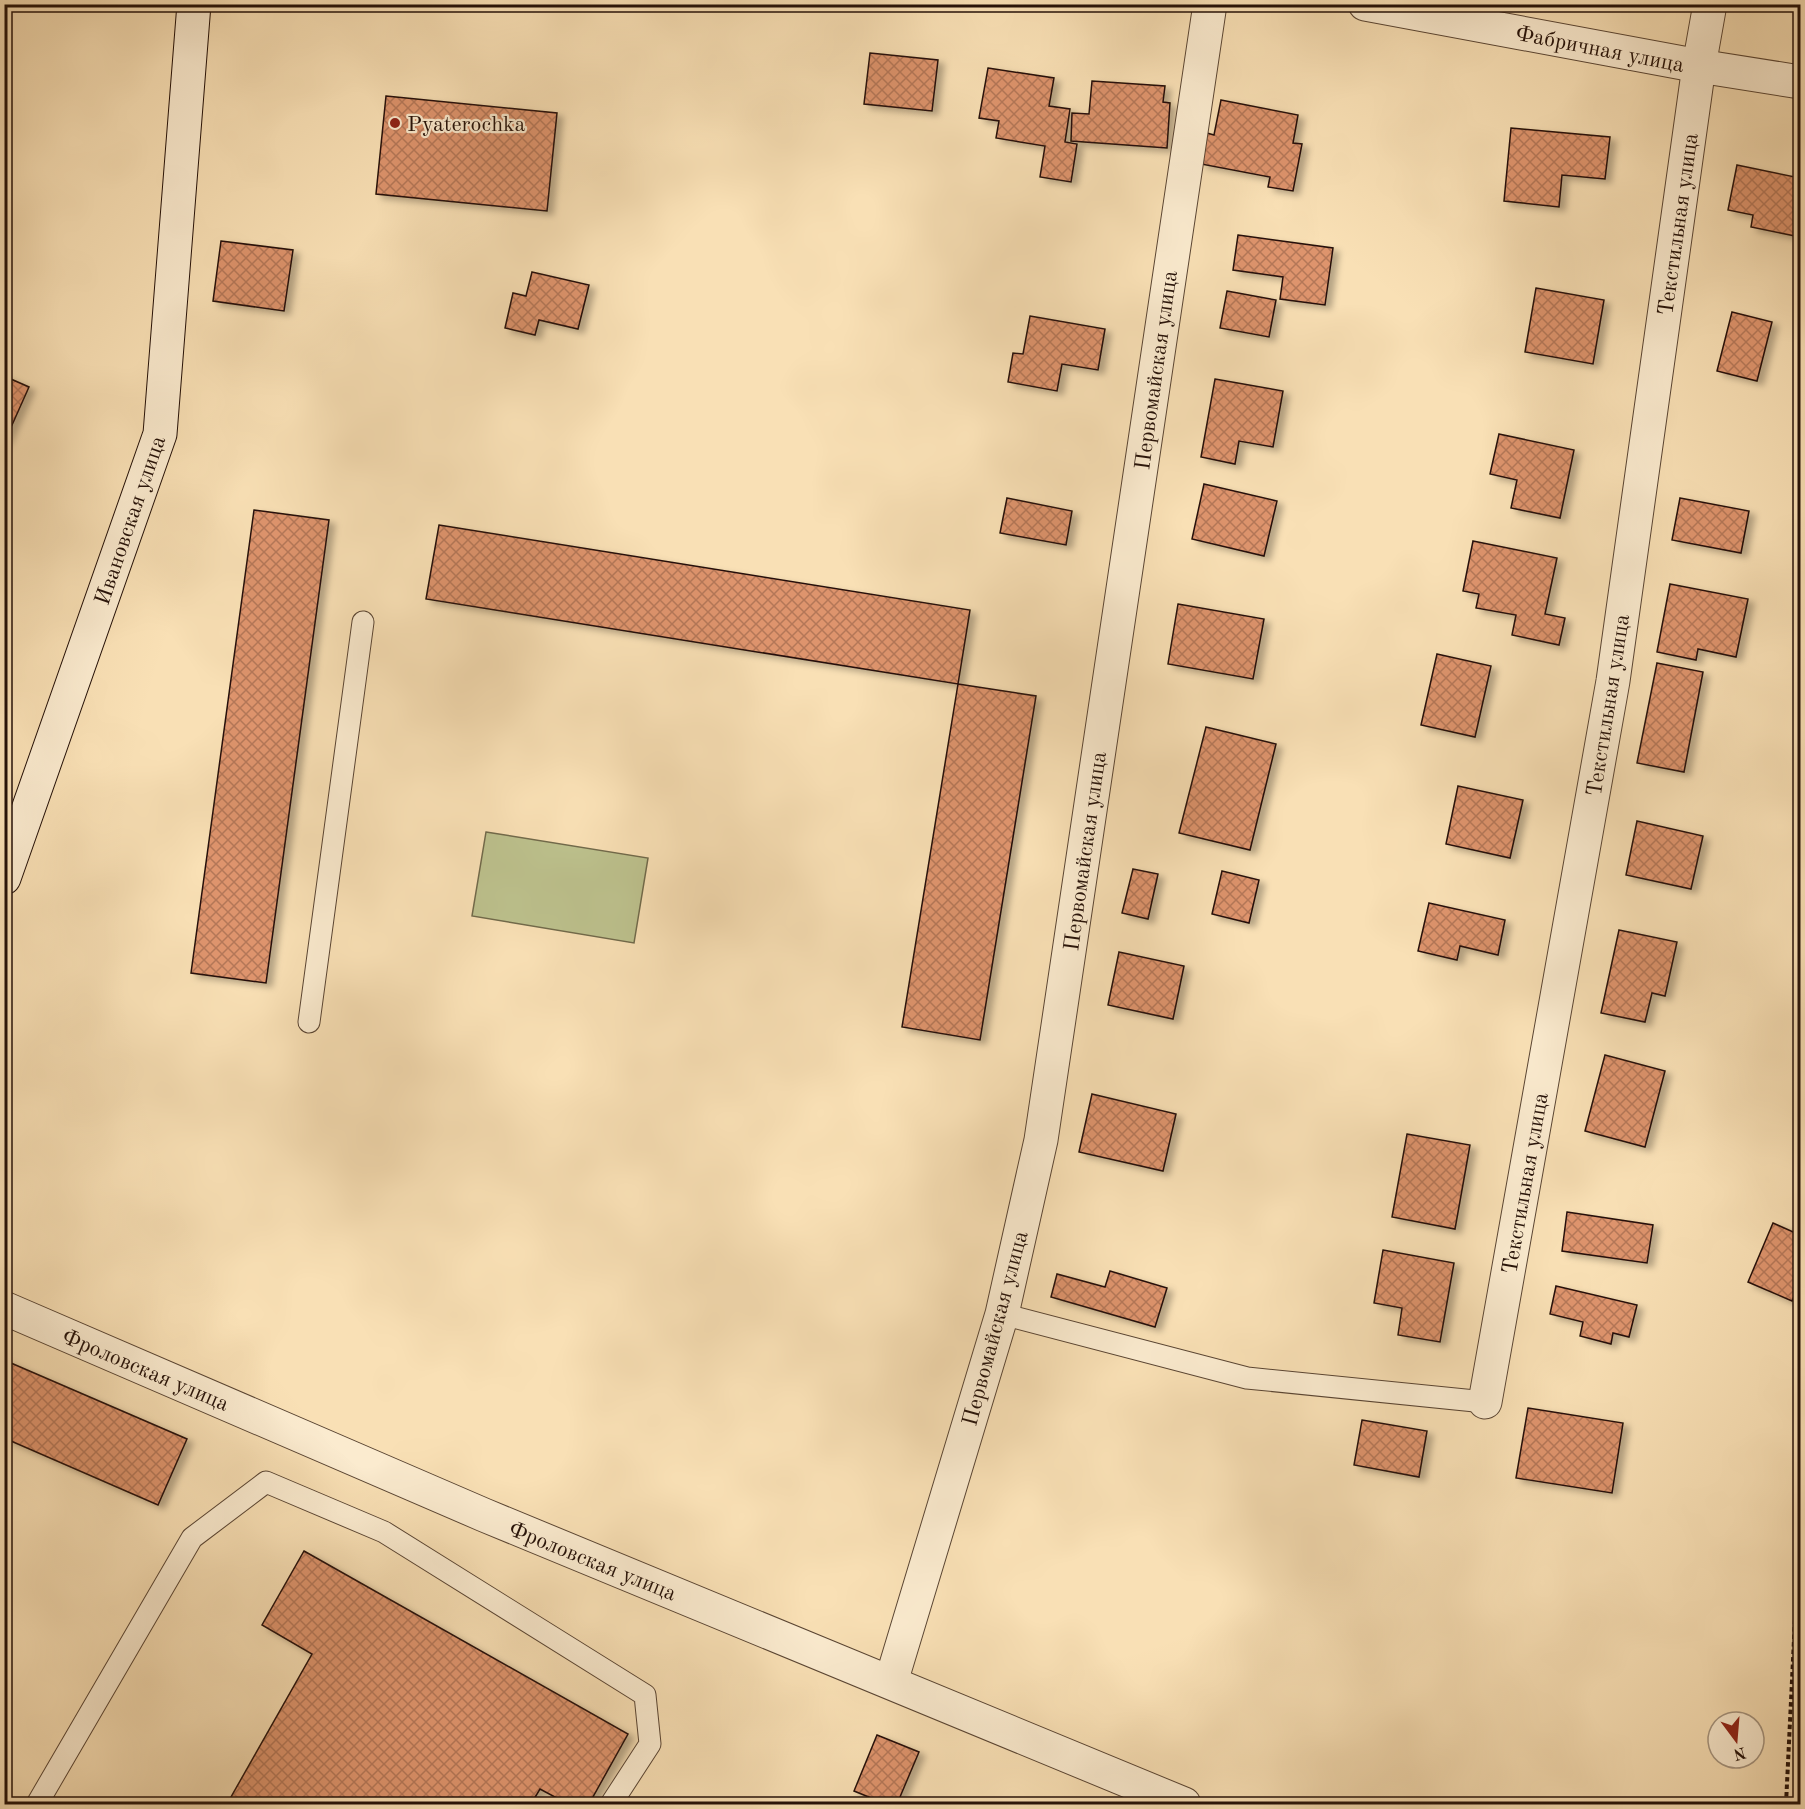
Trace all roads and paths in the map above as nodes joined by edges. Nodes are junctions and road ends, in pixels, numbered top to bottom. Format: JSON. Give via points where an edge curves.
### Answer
{"nodes":[{"id":1,"x":194,"y":4,"type":"edge"},
{"id":2,"x":1210,"y":4,"type":"edge"},
{"id":3,"x":1365,"y":4,"type":"edge"},
{"id":4,"x":1710,"y":4,"type":"edge"},
{"id":5,"x":1699,"y":66,"type":"junction"},
{"id":6,"x":1800,"y":82,"type":"edge"},
{"id":7,"x":363,"y":622,"type":"dead end"},
{"id":8,"x":4,"y":878,"type":"edge"},
{"id":9,"x":309,"y":1022,"type":"dead end"},
{"id":10,"x":4,"y":1308,"type":"edge"},
{"id":11,"x":1002,"y":1314,"type":"junction"},
{"id":12,"x":1485,"y":1402,"type":"joint"},
{"id":13,"x":1800,"y":1516,"type":"edge"},
{"id":14,"x":891,"y":1682,"type":"junction"},
{"id":15,"x":37,"y":1804,"type":"edge"},
{"id":16,"x":612,"y":1804,"type":"edge"},
{"id":17,"x":1184,"y":1804,"type":"edge"},
{"id":18,"x":1786,"y":1804,"type":"edge"}],
"edges":[{"from":1,"to":8,"type":"street","name":"Ивановская улица","via":[[160,434]]},
{"from":2,"to":11,"type":"street","name":"Первомайская улица","via":[[1041,1140]]},
{"from":3,"to":5,"type":"street","name":"Фабричная улица"},
{"from":4,"to":5,"type":"street","name":"Текстильная улица"},
{"from":5,"to":6,"type":"street","name":"Фабричная улица"},
{"from":5,"to":12,"type":"street","name":"Текстильная улица","via":[[1613,681]]},
{"from":7,"to":9,"type":"lane"},
{"from":10,"to":14,"type":"street","name":"Фроловская улица","via":[[484,1515]]},
{"from":11,"to":12,"type":"lane","via":[[1246,1378]]},
{"from":11,"to":14,"type":"street","name":"Первомайская улица"},
{"from":13,"to":18,"type":"path"},
{"from":14,"to":17,"type":"street","name":"Фроловская улица"},
{"from":15,"to":16,"type":"lane","via":[[192,1538],[266,1482],[384,1532],[645,1695],[650,1744]]}]}
